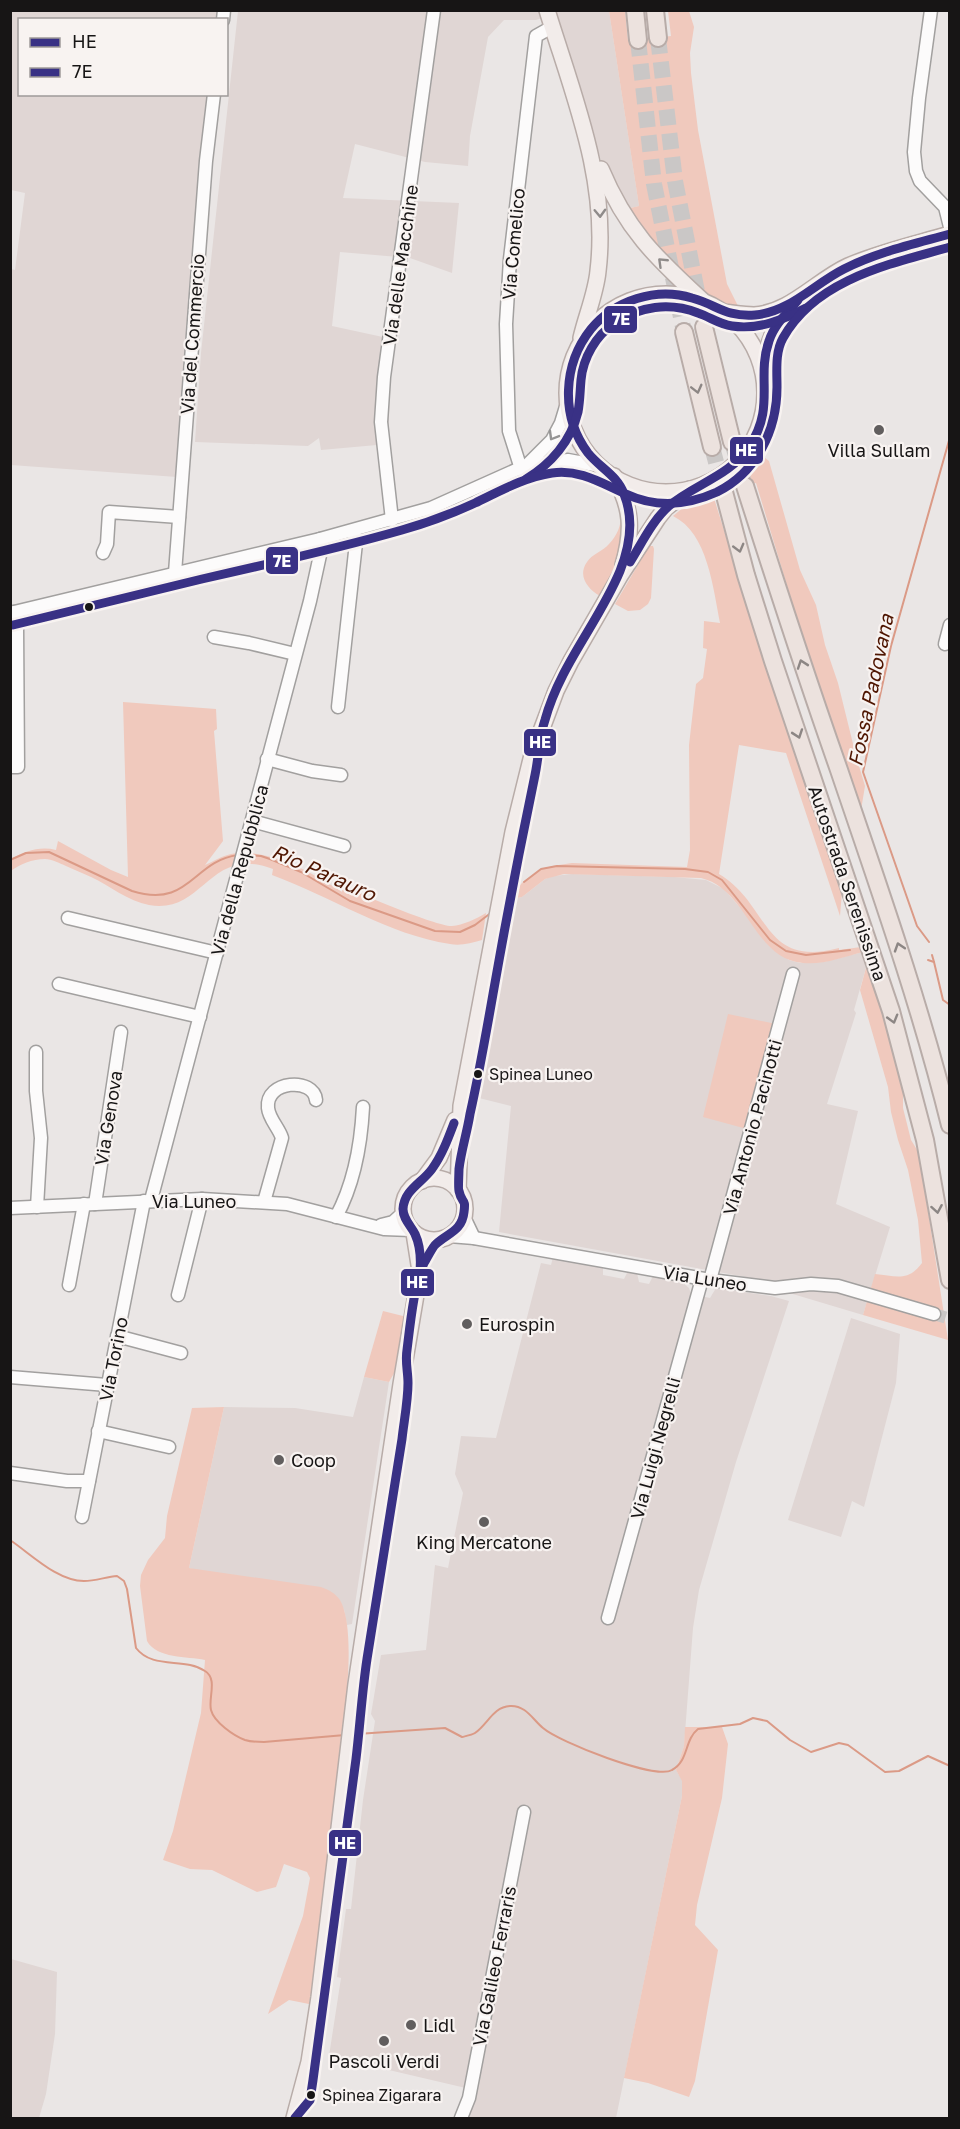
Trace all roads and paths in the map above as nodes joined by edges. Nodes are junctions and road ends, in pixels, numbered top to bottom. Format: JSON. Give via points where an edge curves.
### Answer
{"nodes":[{"id":1,"x":434,"y":10,"type":"edge"},
{"id":2,"x":547,"y":10,"type":"edge"},
{"id":3,"x":635,"y":10,"type":"edge"},
{"id":4,"x":655,"y":10,"type":"edge"},
{"id":5,"x":931,"y":10,"type":"edge"},
{"id":6,"x":552,"y":27,"type":"junction"},
{"id":7,"x":658,"y":38,"type":"tunnel mouth"},
{"id":8,"x":638,"y":40,"type":"tunnel mouth"},
{"id":9,"x":214,"y":96,"type":"edge"},
{"id":10,"x":586,"y":135,"type":"junction"},
{"id":11,"x":950,"y":227,"type":"edge"},
{"id":12,"x":950,"y":234,"type":"edge"},
{"id":13,"x":801,"y":297,"type":"junction"},
{"id":14,"x":704,"y":302,"type":"junction"},
{"id":15,"x":722,"y":312,"type":"junction"},
{"id":16,"x":704,"y":327,"type":"tunnel mouth"},
{"id":17,"x":684,"y":332,"type":"tunnel mouth"},
{"id":18,"x":580,"y":344,"type":"junction"},
{"id":19,"x":764,"y":380,"type":"junction"},
{"id":20,"x":568,"y":400,"type":"junction"},
{"id":21,"x":732,"y":442,"type":"tunnel mouth"},
{"id":22,"x":712,"y":447,"type":"tunnel mouth"},
{"id":23,"x":600,"y":466,"type":"junction"},
{"id":24,"x":524,"y":467,"type":"junction"},
{"id":25,"x":614,"y":476,"type":"junction"},
{"id":26,"x":745,"y":486,"type":"tunnel mouth"},
{"id":27,"x":690,"y":489,"type":"junction"},
{"id":28,"x":724,"y":492,"type":"tunnel mouth"},
{"id":29,"x":179,"y":517,"type":"junction"},
{"id":30,"x":392,"y":520,"type":"junction"},
{"id":31,"x":353,"y":531,"type":"junction"},
{"id":32,"x":320,"y":539,"type":"junction"},
{"id":33,"x":103,"y":553,"type":"dead end"},
{"id":34,"x":175,"y":573,"type":"junction"},
{"id":35,"x":620,"y":576,"type":"junction"},
{"id":36,"x":13,"y":613,"type":"edge"},
{"id":37,"x":950,"y":625,"type":"edge"},
{"id":38,"x":214,"y":637,"type":"dead end"},
{"id":39,"x":945,"y":644,"type":"dead end"},
{"id":40,"x":295,"y":654,"type":"junction"},
{"id":41,"x":338,"y":707,"type":"dead end"},
{"id":42,"x":267,"y":759,"type":"junction"},
{"id":43,"x":10,"y":766,"type":"edge"},
{"id":44,"x":341,"y":775,"type":"dead end"},
{"id":45,"x":252,"y":820,"type":"junction"},
{"id":46,"x":344,"y":846,"type":"dead end"},
{"id":47,"x":68,"y":918,"type":"dead end"},
{"id":48,"x":217,"y":953,"type":"junction"},
{"id":49,"x":793,"y":974,"type":"dead end"},
{"id":50,"x":59,"y":984,"type":"dead end"},
{"id":51,"x":200,"y":1017,"type":"junction"},
{"id":52,"x":122,"y":1032,"type":"dead end"},
{"id":53,"x":36,"y":1052,"type":"dead end"},
{"id":54,"x":316,"y":1100,"type":"dead end"},
{"id":55,"x":460,"y":1106,"type":"junction"},
{"id":56,"x":363,"y":1107,"type":"dead end"},
{"id":57,"x":950,"y":1125,"type":"edge"},
{"id":58,"x":422,"y":1181,"type":"junction"},
{"id":59,"x":459,"y":1190,"type":"junction"},
{"id":60,"x":202,"y":1199,"type":"junction"},
{"id":61,"x":147,"y":1201,"type":"junction"},
{"id":62,"x":264,"y":1202,"type":"junction"},
{"id":63,"x":89,"y":1204,"type":"junction"},
{"id":64,"x":10,"y":1208,"type":"edge"},
{"id":65,"x":37,"y":1208,"type":"junction"},
{"id":66,"x":403,"y":1213,"type":"junction"},
{"id":67,"x":336,"y":1217,"type":"junction"},
{"id":68,"x":464,"y":1217,"type":"junction"},
{"id":69,"x":374,"y":1226,"type":"junction"},
{"id":70,"x":413,"y":1231,"type":"junction"},
{"id":71,"x":445,"y":1238,"type":"junction"},
{"id":72,"x":474,"y":1238,"type":"junction"},
{"id":73,"x":420,"y":1271,"type":"junction"},
{"id":74,"x":706,"y":1279,"type":"junction"},
{"id":75,"x":950,"y":1280,"type":"edge"},
{"id":76,"x":69,"y":1285,"type":"dead end"},
{"id":77,"x":178,"y":1294,"type":"dead end"},
{"id":78,"x":934,"y":1314,"type":"tunnel mouth"},
{"id":79,"x":117,"y":1336,"type":"junction"},
{"id":80,"x":181,"y":1353,"type":"dead end"},
{"id":81,"x":10,"y":1377,"type":"edge"},
{"id":82,"x":107,"y":1385,"type":"junction"},
{"id":83,"x":98,"y":1431,"type":"junction"},
{"id":84,"x":169,"y":1447,"type":"dead end"},
{"id":85,"x":10,"y":1473,"type":"edge"},
{"id":86,"x":89,"y":1481,"type":"junction"},
{"id":87,"x":82,"y":1517,"type":"dead end"},
{"id":88,"x":608,"y":1618,"type":"dead end"},
{"id":89,"x":524,"y":1812,"type":"dead end"},
{"id":90,"x":294,"y":2118,"type":"edge"},
{"id":91,"x":461,"y":2118,"type":"edge"}],
"edges":[{"from":1,"to":30,"type":"street","name":"Via delle Macchine","via":[[384,377],[381,422]]},
{"from":2,"to":6,"type":"main road"},
{"from":3,"to":8,"type":"highway"},
{"from":4,"to":7,"type":"highway"},
{"from":5,"to":11,"type":"street","via":[[918,109],[916,171],[920,181],[945,207]]},
{"from":6,"to":10,"type":"main road"},
{"from":6,"to":24,"type":"street","name":"Via Comelico","via":[[536,36],[510,259],[506,356],[509,431]]},
{"from":9,"to":29,"type":"street","name":"Via del Commercio"},
{"from":14,"to":10,"type":"main road","one_way":true,"via":[[649,250],[620,211]]},
{"from":10,"to":18,"type":"main road","one_way":true,"via":[[598,191],[600,243],[598,273]]},
{"from":12,"to":13,"type":"main road","via":[[848,266]]},
{"from":13,"to":15,"type":"main road","via":[[763,314]]},
{"from":13,"to":19,"type":"main road","via":[[769,340]]},
{"from":14,"to":15,"type":"main road"},
{"from":14,"to":18,"type":"main road","via":[[664,294],[637,298],[606,314]]},
{"from":15,"to":19,"type":"main road","via":[[748,337]]},
{"from":16,"to":21,"type":"highway"},
{"from":17,"to":22,"type":"highway","one_way":true},
{"from":18,"to":20,"type":"main road","via":[[570,369]]},
{"from":19,"to":27,"type":"main road","via":[[763,416],[744,454],[726,472]]},
{"from":20,"to":23,"type":"main road","via":[[576,434]]},
{"from":20,"to":24,"type":"street","one_way":true,"via":[[552,440]]},
{"from":23,"to":24,"type":"street","via":[[568,460]]},
{"from":23,"to":25,"type":"main road"},
{"from":24,"to":30,"type":"street","via":[[446,503]]},
{"from":25,"to":27,"type":"main road","via":[[651,491],[671,493]]},
{"from":25,"to":35,"type":"main road","via":[[630,522],[628,550]]},
{"from":57,"to":26,"type":"highway","name":"Autostrada Serenissima","one_way":true,"via":[[894,930]]},
{"from":27,"to":35,"type":"main road","via":[[666,508]]},
{"from":28,"to":75,"type":"highway","name":"Autostrada Serenissima","one_way":true,"via":[[773,661],[891,1011],[925,1140]]},
{"from":29,"to":33,"type":"street","via":[[109,512]]},
{"from":29,"to":34,"type":"street","name":"Via del Commercio"},
{"from":30,"to":31,"type":"street"},
{"from":31,"to":32,"type":"street"},
{"from":31,"to":41,"type":"street","via":[[356,543]]},
{"from":32,"to":34,"type":"street"},
{"from":32,"to":40,"type":"street","name":"Via della Repubblica","via":[[322,546]]},
{"from":34,"to":36,"type":"street"},
{"from":35,"to":55,"type":"main road","via":[[566,671],[532,755],[513,832]]},
{"from":36,"to":43,"type":"street","via":[[17,626],[18,767]]},
{"from":37,"to":39,"type":"street"},
{"from":38,"to":40,"type":"street"},
{"from":40,"to":42,"type":"street","name":"Via della Repubblica"},
{"from":42,"to":44,"type":"street"},
{"from":42,"to":45,"type":"street","name":"Via della Repubblica"},
{"from":45,"to":46,"type":"street"},
{"from":45,"to":48,"type":"street","name":"Via della Repubblica"},
{"from":47,"to":48,"type":"street"},
{"from":48,"to":51,"type":"street","name":"Via della Repubblica"},
{"from":49,"to":74,"type":"street","name":"Via Antonio Pacinotti"},
{"from":50,"to":51,"type":"street"},
{"from":51,"to":61,"type":"street","name":"Via della Repubblica"},
{"from":52,"to":63,"type":"street","name":"Via Genova"},
{"from":53,"to":65,"type":"street","via":[[41,1138]]},
{"from":54,"to":62,"type":"street","via":[[310,1089],[290,1084],[277,1088],[270,1097],[269,1113],[282,1138]]},
{"from":55,"to":58,"type":"main road","via":[[447,1144]]},
{"from":55,"to":59,"type":"main road"},
{"from":56,"to":67,"type":"street","via":[[354,1171]]},
{"from":58,"to":59,"type":"main road","via":[[442,1179]]},
{"from":58,"to":66,"type":"main road","via":[[407,1194]]},
{"from":59,"to":68,"type":"main road"},
{"from":60,"to":61,"type":"street","name":"Via Luneo"},
{"from":60,"to":62,"type":"street","name":"Via Luneo"},
{"from":60,"to":77,"type":"street"},
{"from":61,"to":63,"type":"street","name":"Via Luneo"},
{"from":61,"to":79,"type":"street","name":"Via Torino"},
{"from":62,"to":67,"type":"street","name":"Via Luneo"},
{"from":63,"to":65,"type":"street","name":"Via Luneo"},
{"from":63,"to":76,"type":"street","name":"Via Genova"},
{"from":64,"to":65,"type":"street","name":"Via Luneo"},
{"from":66,"to":69,"type":"street","via":[[389,1224]]},
{"from":66,"to":70,"type":"main road"},
{"from":67,"to":69,"type":"street","name":"Via Luneo"},
{"from":68,"to":71,"type":"main road"},
{"from":68,"to":72,"type":"street"},
{"from":69,"to":70,"type":"street","name":"Via Luneo"},
{"from":70,"to":71,"type":"main road","via":[[425,1239]]},
{"from":70,"to":73,"type":"main road"},
{"from":71,"to":72,"type":"street","name":"Via Luneo"},
{"from":71,"to":73,"type":"main road"},
{"from":72,"to":74,"type":"street","name":"Via Luneo"},
{"from":73,"to":90,"type":"main road","via":[[350,1727],[319,1997],[309,2062]]},
{"from":74,"to":78,"type":"street","name":"Via Luneo","via":[[775,1288],[838,1286]]},
{"from":74,"to":88,"type":"street","name":"Via Luigi Negrelli"},
{"from":79,"to":80,"type":"street"},
{"from":79,"to":82,"type":"street","name":"Via Torino"},
{"from":81,"to":82,"type":"street"},
{"from":82,"to":83,"type":"street","name":"Via Torino"},
{"from":83,"to":84,"type":"street"},
{"from":83,"to":86,"type":"street","name":"Via Torino"},
{"from":85,"to":86,"type":"street"},
{"from":86,"to":87,"type":"street","name":"Via Torino"},
{"from":89,"to":91,"type":"street","name":"Via Galileo Ferraris","via":[[469,2098]]}]}
